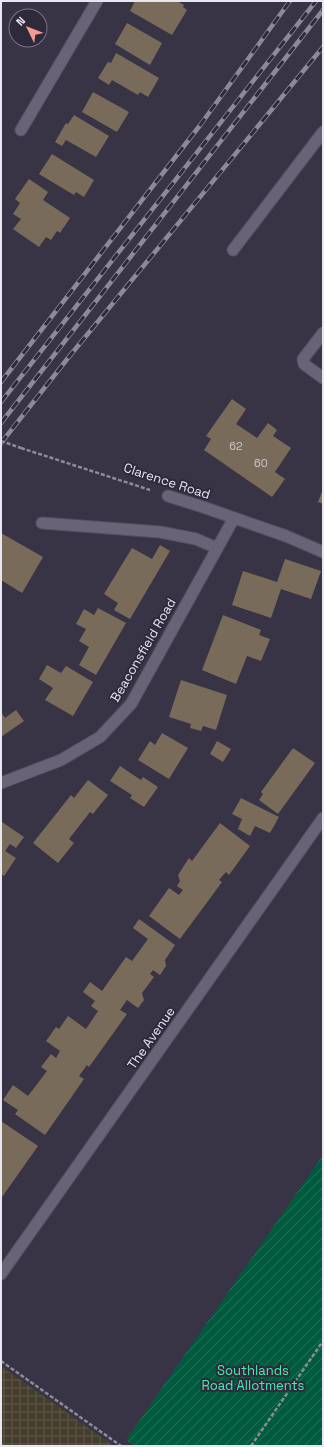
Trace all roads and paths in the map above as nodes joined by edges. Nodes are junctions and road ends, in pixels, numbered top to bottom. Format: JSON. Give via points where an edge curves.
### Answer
{"nodes":[{"id":1,"x":97,"y":1,"type":"edge"},
{"id":2,"x":21,"y":130,"type":"dead end"},
{"id":3,"x":323,"y":132,"type":"edge"},
{"id":4,"x":233,"y":250,"type":"dead end"},
{"id":5,"x":323,"y":333,"type":"edge"},
{"id":6,"x":323,"y":378,"type":"edge"},
{"id":7,"x":1,"y":441,"type":"edge"},
{"id":8,"x":168,"y":496,"type":"joint"},
{"id":9,"x":234,"y":518,"type":"junction"},
{"id":10,"x":42,"y":523,"type":"dead end"},
{"id":11,"x":217,"y":548,"type":"junction"},
{"id":12,"x":323,"y":552,"type":"edge"},
{"id":13,"x":1,"y":783,"type":"edge"},
{"id":14,"x":323,"y":818,"type":"edge"},
{"id":15,"x":1,"y":1274,"type":"edge"},
{"id":16,"x":323,"y":1341,"type":"edge"},
{"id":17,"x":1,"y":1361,"type":"edge"},
{"id":18,"x":121,"y":1446,"type":"edge"},
{"id":19,"x":251,"y":1446,"type":"edge"}],
"edges":[{"from":1,"to":2,"type":"street"},
{"from":3,"to":4,"type":"street"},
{"from":5,"to":6,"type":"street","via":[[303,359],[304,364]]},
{"from":7,"to":8,"type":"path","name":"Clarence Road","bridge":true},
{"from":8,"to":9,"type":"street","name":"Clarence Road"},
{"from":9,"to":11,"type":"street","name":"Beaconsfield Road"},
{"from":9,"to":12,"type":"street","name":"Clarence Road"},
{"from":10,"to":11,"type":"street","via":[[160,532],[196,539]]},
{"from":11,"to":13,"type":"street","name":"Beaconsfield Road","via":[[131,704],[100,737],[61,760]]},
{"from":14,"to":15,"type":"street","name":"The Avenue"},
{"from":16,"to":19,"type":"path"},
{"from":17,"to":18,"type":"path"}]}
